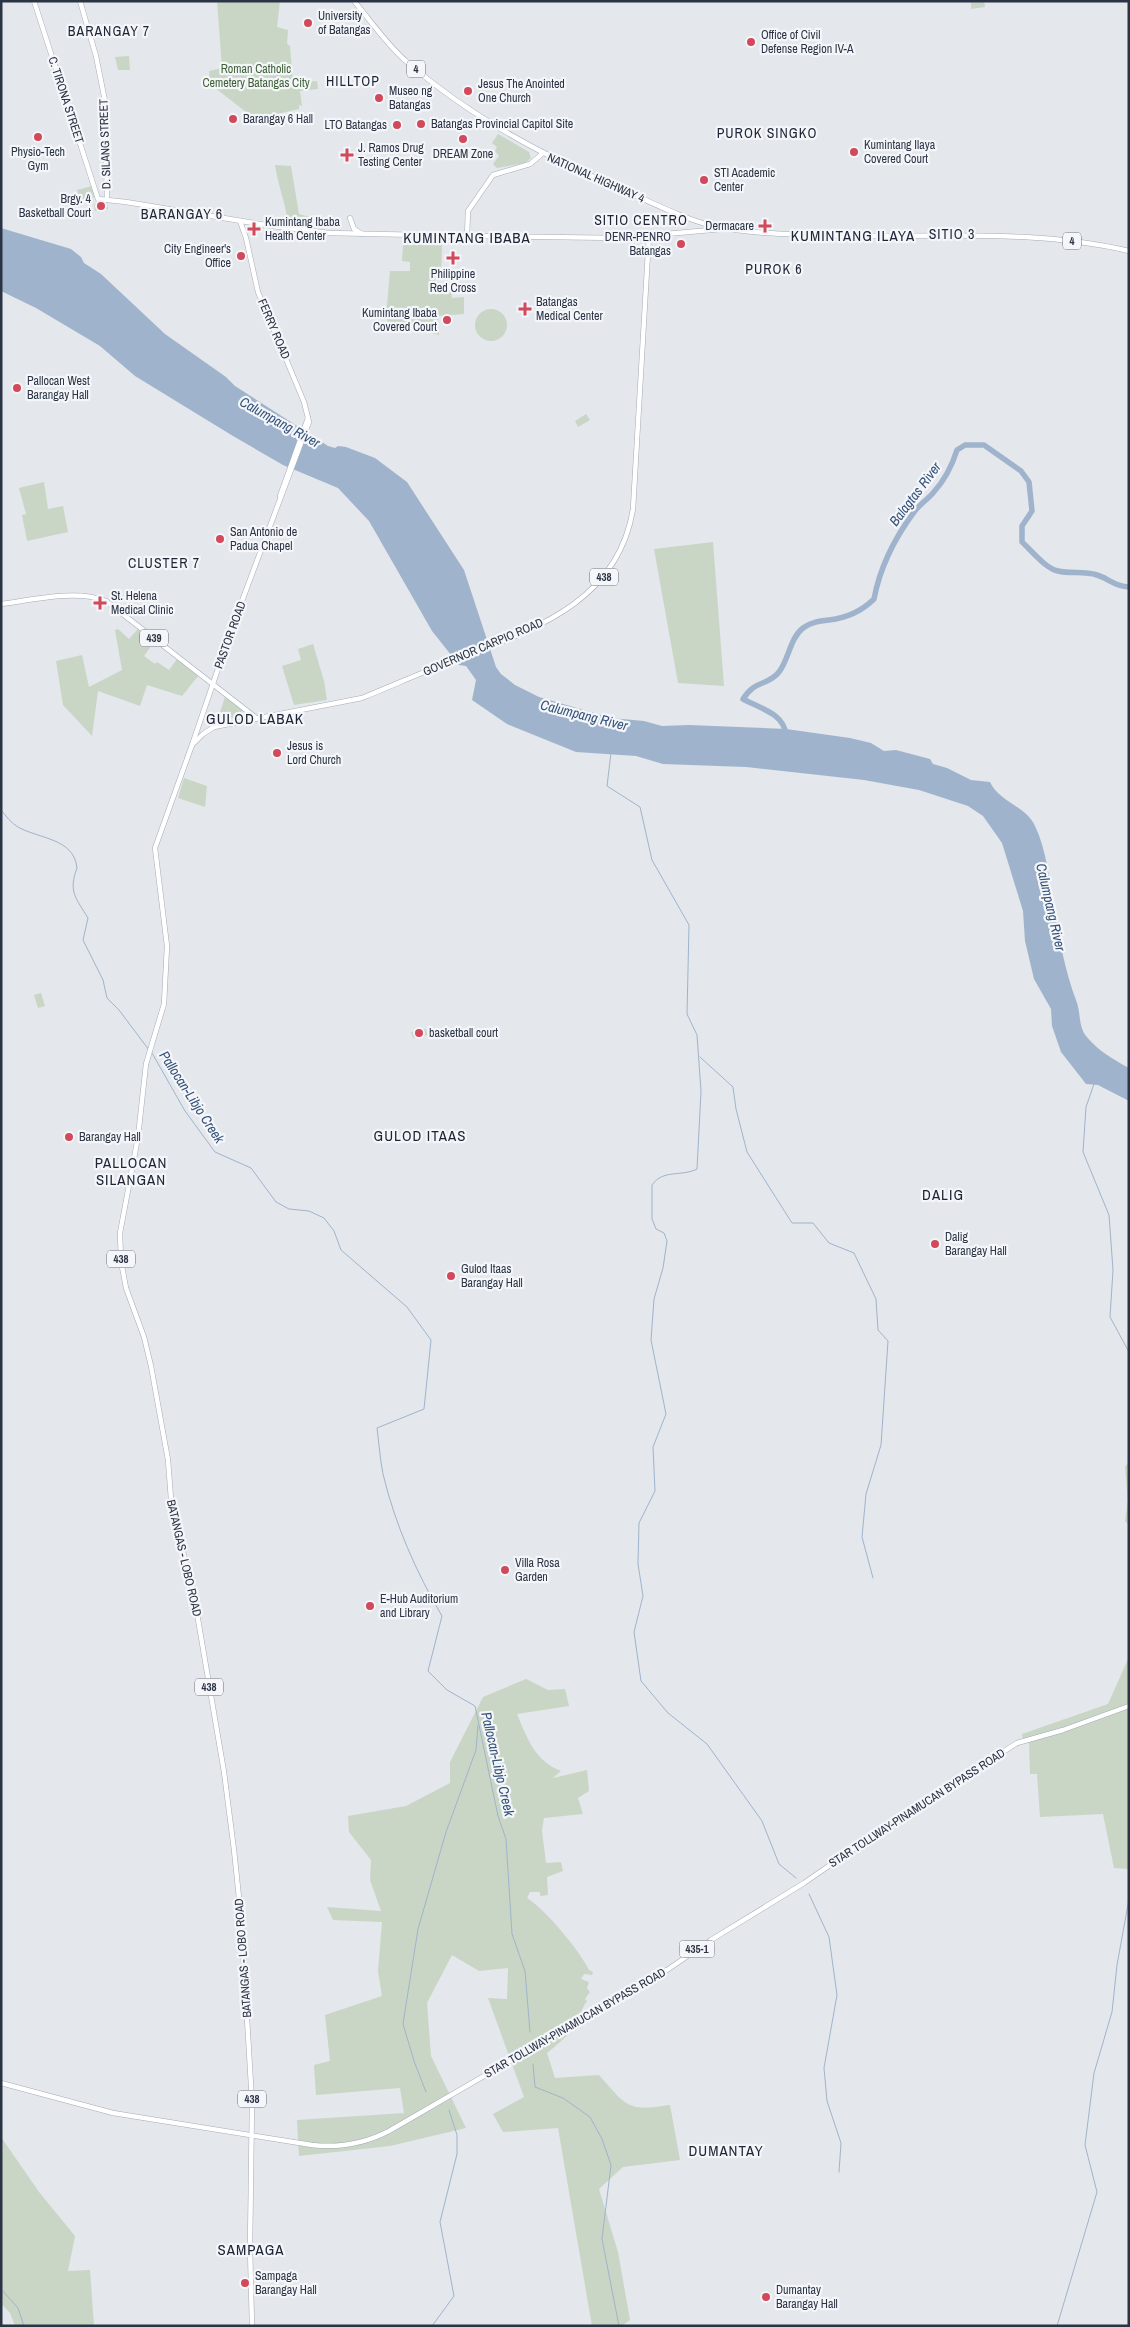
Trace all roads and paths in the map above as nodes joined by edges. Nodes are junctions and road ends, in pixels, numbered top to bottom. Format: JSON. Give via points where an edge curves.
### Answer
{"nodes":[{"id":1,"x":34,"y":1,"type":"edge"},
{"id":2,"x":80,"y":1,"type":"edge"},
{"id":3,"x":354,"y":1,"type":"edge"},
{"id":4,"x":542,"y":154,"type":"junction"},
{"id":5,"x":107,"y":200,"type":"junction"},
{"id":6,"x":350,"y":218,"type":"dead end"},
{"id":7,"x":240,"y":222,"type":"junction"},
{"id":8,"x":248,"y":223,"type":"junction"},
{"id":9,"x":706,"y":223,"type":"junction"},
{"id":10,"x":726,"y":228,"type":"junction"},
{"id":11,"x":705,"y":230,"type":"junction"},
{"id":12,"x":364,"y":235,"type":"junction"},
{"id":13,"x":467,"y":236,"type":"junction"},
{"id":14,"x":649,"y":236,"type":"junction"},
{"id":15,"x":246,"y":238,"type":"junction"},
{"id":16,"x":1129,"y":251,"type":"edge"},
{"id":17,"x":306,"y":426,"type":"joint"},
{"id":18,"x":1,"y":604,"type":"edge"},
{"id":19,"x":212,"y":682,"type":"junction"},
{"id":20,"x":255,"y":718,"type":"junction"},
{"id":21,"x":192,"y":745,"type":"junction"},
{"id":22,"x":1129,"y":1706,"type":"edge"},
{"id":23,"x":1,"y":2083,"type":"edge"},
{"id":24,"x":252,"y":2136,"type":"junction"},
{"id":25,"x":252,"y":2326,"type":"edge"}],
"edges":[{"from":1,"to":5,"type":"main road","name":"C. TIRONA STREET","via":[[98,200]]},
{"from":2,"to":5,"type":"main road","name":"D. SILANG STREET","via":[[105,101]]},
{"from":3,"to":4,"type":"main road","name":"NATIONAL HIGHWAY 4","number":"4","via":[[408,63],[491,123]]},
{"from":4,"to":9,"type":"main road","name":"NATIONAL HIGHWAY 4","number":"4","via":[[648,202]]},
{"from":4,"to":13,"type":"main road","via":[[530,164],[493,175],[468,211]]},
{"from":5,"to":7,"type":"main road"},
{"from":6,"to":12,"type":"main road","via":[[354,229]]},
{"from":7,"to":8,"type":"main road"},
{"from":7,"to":15,"type":"main road","name":"FERRY ROAD"},
{"from":8,"to":12,"type":"main road"},
{"from":8,"to":15,"type":"main road","name":"FERRY ROAD"},
{"from":9,"to":10,"type":"main road","name":"NATIONAL HIGHWAY 4","number":"4"},
{"from":9,"to":11,"type":"main road"},
{"from":10,"to":11,"type":"main road"},
{"from":10,"to":16,"type":"main road","name":"NATIONAL HIGHWAY 4","number":"4","via":[[816,235],[1015,235]]},
{"from":11,"to":14,"type":"main road"},
{"from":12,"to":13,"type":"main road"},
{"from":13,"to":14,"type":"main road"},
{"from":14,"to":20,"type":"main road","name":"GOVERNOR CARPIO ROAD","number":"438","via":[[634,492],[626,542],[601,581],[578,602],[538,626],[352,701]]},
{"from":15,"to":17,"type":"main road","name":"FERRY ROAD","via":[[254,281],[304,402],[308,418]]},
{"from":17,"to":19,"type":"main road","name":"PASTOR ROAD"},
{"from":18,"to":19,"type":"main road","number":"439","via":[[94,596],[112,605]]},
{"from":19,"to":20,"type":"main road","number":"439"},
{"from":19,"to":21,"type":"main road","name":"PASTOR ROAD"},
{"from":20,"to":21,"type":"main road","name":"GOVERNOR CARPIO ROAD","number":"438","via":[[214,727]]},
{"from":21,"to":24,"type":"main road","name":"BATANGAS - LOBO ROAD","number":"438","via":[[156,848],[168,956],[163,1011],[148,1054],[138,1137],[121,1219],[121,1261],[126,1288],[151,1366],[168,1460],[170,1502],[192,1584],[224,1772],[241,1917],[252,2086]]},
{"from":22,"to":24,"type":"main road","name":"STAR TOLLWAY-PINAMUCAN BYPASS ROAD","number":"435-1","via":[[1017,1743],[667,1970],[380,2136],[352,2145],[332,2147]]},
{"from":23,"to":24,"type":"main road","name":"STAR TOLLWAY-PINAMUCAN BYPASS ROAD","via":[[113,2113]]},
{"from":24,"to":25,"type":"main road","name":"BATANGAS - LOBO ROAD","number":"438"}]}
